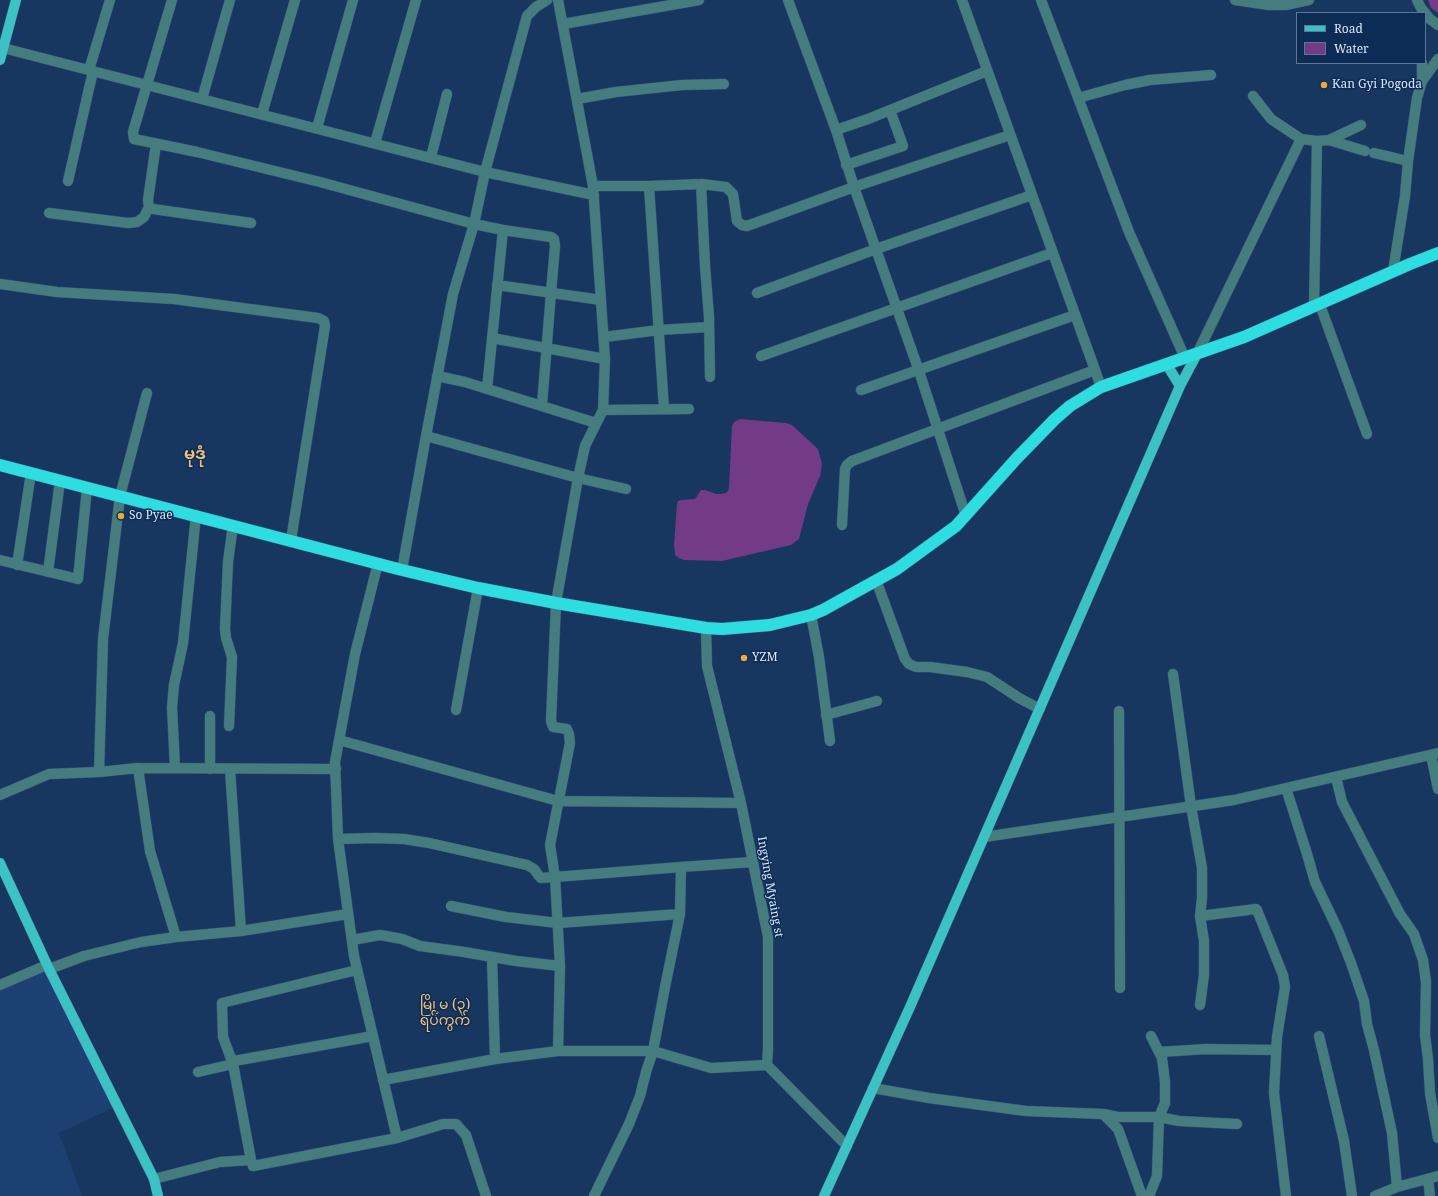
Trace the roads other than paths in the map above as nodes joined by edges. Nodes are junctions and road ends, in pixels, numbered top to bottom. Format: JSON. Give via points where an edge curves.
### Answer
{"nodes":[{"id":1,"x":16,"y":0,"type":"edge"},
{"id":2,"x":110,"y":0,"type":"edge"},
{"id":3,"x":172,"y":0,"type":"edge"},
{"id":4,"x":230,"y":0,"type":"edge"},
{"id":5,"x":294,"y":0,"type":"edge"},
{"id":6,"x":353,"y":0,"type":"edge"},
{"id":7,"x":416,"y":0,"type":"edge"},
{"id":8,"x":548,"y":0,"type":"edge"},
{"id":9,"x":558,"y":0,"type":"edge"},
{"id":10,"x":699,"y":0,"type":"edge"},
{"id":11,"x":788,"y":0,"type":"edge"},
{"id":12,"x":962,"y":0,"type":"edge"},
{"id":13,"x":1041,"y":0,"type":"edge"},
{"id":14,"x":1235,"y":0,"type":"edge"},
{"id":15,"x":1309,"y":0,"type":"edge"},
{"id":16,"x":1417,"y":0,"type":"edge"},
{"id":17,"x":651,"y":4,"type":"edge"},
{"id":18,"x":1422,"y":11,"type":"edge"},
{"id":19,"x":1426,"y":15,"type":"edge"},
{"id":20,"x":563,"y":24,"type":"junction"},
{"id":21,"x":1438,"y":25,"type":"edge"},
{"id":22,"x":3,"y":48,"type":"junction"},
{"id":23,"x":1438,"y":59,"type":"edge"},
{"id":24,"x":0,"y":60,"type":"edge"},
{"id":25,"x":1422,"y":64,"type":"edge"},
{"id":26,"x":91,"y":71,"type":"junction"},
{"id":27,"x":987,"y":71,"type":"junction"},
{"id":28,"x":1211,"y":75,"type":"dead end"},
{"id":29,"x":1422,"y":81,"type":"junction"},
{"id":30,"x":724,"y":84,"type":"dead end"},
{"id":31,"x":147,"y":85,"type":"junction"},
{"id":32,"x":447,"y":94,"type":"dead end"},
{"id":33,"x":1253,"y":96,"type":"dead end"},
{"id":34,"x":1078,"y":98,"type":"junction"},
{"id":35,"x":202,"y":99,"type":"junction"},
{"id":36,"x":577,"y":99,"type":"junction"},
{"id":37,"x":890,"y":110,"type":"junction"},
{"id":38,"x":262,"y":114,"type":"junction"},
{"id":39,"x":1361,"y":125,"type":"dead end"},
{"id":40,"x":317,"y":128,"type":"junction"},
{"id":41,"x":836,"y":130,"type":"junction"},
{"id":42,"x":1010,"y":135,"type":"junction"},
{"id":43,"x":1301,"y":139,"type":"junction"},
{"id":44,"x":1329,"y":140,"type":"junction"},
{"id":45,"x":1317,"y":141,"type":"junction"},
{"id":46,"x":375,"y":143,"type":"junction"},
{"id":47,"x":156,"y":144,"type":"junction"},
{"id":48,"x":430,"y":157,"type":"junction"},
{"id":49,"x":1408,"y":161,"type":"junction"},
{"id":50,"x":846,"y":164,"type":"junction"},
{"id":51,"x":486,"y":172,"type":"junction"},
{"id":52,"x":68,"y":181,"type":"dead end"},
{"id":53,"x":701,"y":184,"type":"junction"},
{"id":54,"x":649,"y":186,"type":"junction"},
{"id":55,"x":854,"y":188,"type":"junction"},
{"id":56,"x":594,"y":190,"type":"junction"},
{"id":57,"x":1032,"y":195,"type":"junction"},
{"id":58,"x":149,"y":207,"type":"junction"},
{"id":59,"x":49,"y":213,"type":"dead end"},
{"id":60,"x":251,"y":223,"type":"dead end"},
{"id":61,"x":474,"y":224,"type":"junction"},
{"id":62,"x":503,"y":230,"type":"junction"},
{"id":63,"x":876,"y":249,"type":"junction"},
{"id":64,"x":1052,"y":253,"type":"junction"},
{"id":65,"x":1438,"y":253,"type":"edge"},
{"id":66,"x":1393,"y":272,"type":"junction"},
{"id":67,"x":0,"y":284,"type":"edge"},
{"id":68,"x":497,"y":285,"type":"junction"},
{"id":69,"x":552,"y":293,"type":"junction"},
{"id":70,"x":757,"y":294,"type":"dead end"},
{"id":71,"x":601,"y":300,"type":"junction"},
{"id":72,"x":1317,"y":306,"type":"junction"},
{"id":73,"x":896,"y":308,"type":"junction"},
{"id":74,"x":1075,"y":315,"type":"junction"},
{"id":75,"x":709,"y":327,"type":"junction"},
{"id":76,"x":659,"y":330,"type":"junction"},
{"id":77,"x":604,"y":337,"type":"junction"},
{"id":78,"x":492,"y":338,"type":"junction"},
{"id":79,"x":547,"y":348,"type":"junction"},
{"id":80,"x":1197,"y":354,"type":"junction"},
{"id":81,"x":761,"y":356,"type":"dead end"},
{"id":82,"x":1185,"y":358,"type":"junction"},
{"id":83,"x":605,"y":359,"type":"junction"},
{"id":84,"x":1167,"y":365,"type":"junction"},
{"id":85,"x":1094,"y":370,"type":"junction"},
{"id":86,"x":919,"y":371,"type":"junction"},
{"id":87,"x":437,"y":376,"type":"junction"},
{"id":88,"x":710,"y":377,"type":"dead end"},
{"id":89,"x":1180,"y":386,"type":"junction"},
{"id":90,"x":1101,"y":387,"type":"junction"},
{"id":91,"x":487,"y":389,"type":"junction"},
{"id":92,"x":861,"y":390,"type":"dead end"},
{"id":93,"x":147,"y":393,"type":"dead end"},
{"id":94,"x":542,"y":405,"type":"junction"},
{"id":95,"x":664,"y":409,"type":"junction"},
{"id":96,"x":689,"y":409,"type":"dead end"},
{"id":97,"x":603,"y":410,"type":"junction"},
{"id":98,"x":596,"y":423,"type":"junction"},
{"id":99,"x":938,"y":429,"type":"junction"},
{"id":100,"x":1367,"y":434,"type":"dead end"},
{"id":101,"x":426,"y":436,"type":"junction"},
{"id":102,"x":0,"y":468,"type":"edge"},
{"id":103,"x":31,"y":473,"type":"junction"},
{"id":104,"x":578,"y":478,"type":"junction"},
{"id":105,"x":60,"y":480,"type":"junction"},
{"id":106,"x":87,"y":488,"type":"junction"},
{"id":107,"x":626,"y":489,"type":"dead end"},
{"id":108,"x":120,"y":496,"type":"junction"},
{"id":109,"x":196,"y":515,"type":"junction"},
{"id":110,"x":966,"y":516,"type":"junction"},
{"id":111,"x":842,"y":524,"type":"dead end"},
{"id":112,"x":233,"y":525,"type":"junction"},
{"id":113,"x":291,"y":540,"type":"junction"},
{"id":114,"x":0,"y":560,"type":"edge"},
{"id":115,"x":378,"y":563,"type":"junction"},
{"id":116,"x":17,"y":565,"type":"junction"},
{"id":117,"x":402,"y":570,"type":"junction"},
{"id":118,"x":48,"y":572,"type":"junction"},
{"id":119,"x":876,"y":580,"type":"junction"},
{"id":120,"x":478,"y":588,"type":"junction"},
{"id":121,"x":556,"y":603,"type":"junction"},
{"id":122,"x":811,"y":615,"type":"junction"},
{"id":123,"x":706,"y":628,"type":"junction"},
{"id":124,"x":1174,"y":674,"type":"dead end"},
{"id":125,"x":877,"y":701,"type":"dead end"},
{"id":126,"x":1040,"y":709,"type":"junction"},
{"id":127,"x":456,"y":710,"type":"dead end"},
{"id":128,"x":1119,"y":711,"type":"dead end"},
{"id":129,"x":826,"y":715,"type":"junction"},
{"id":130,"x":210,"y":716,"type":"dead end"},
{"id":131,"x":229,"y":726,"type":"dead end"},
{"id":132,"x":339,"y":740,"type":"junction"},
{"id":133,"x":830,"y":741,"type":"dead end"},
{"id":134,"x":1434,"y":754,"type":"edge"},
{"id":135,"x":138,"y":768,"type":"junction"},
{"id":136,"x":176,"y":768,"type":"junction"},
{"id":137,"x":210,"y":769,"type":"junction"},
{"id":138,"x":230,"y":769,"type":"junction"},
{"id":139,"x":336,"y":769,"type":"junction"},
{"id":140,"x":99,"y":772,"type":"junction"},
{"id":141,"x":1336,"y":777,"type":"junction"},
{"id":142,"x":1286,"y":788,"type":"junction"},
{"id":143,"x":1438,"y":789,"type":"edge"},
{"id":144,"x":0,"y":795,"type":"edge"},
{"id":145,"x":558,"y":801,"type":"junction"},
{"id":146,"x":741,"y":803,"type":"junction"},
{"id":147,"x":1191,"y":806,"type":"junction"},
{"id":148,"x":1119,"y":817,"type":"junction"},
{"id":149,"x":984,"y":836,"type":"junction"},
{"id":150,"x":338,"y":839,"type":"junction"},
{"id":151,"x":753,"y":862,"type":"junction"},
{"id":152,"x":0,"y":863,"type":"edge"},
{"id":153,"x":681,"y":867,"type":"junction"},
{"id":154,"x":555,"y":877,"type":"junction"},
{"id":155,"x":451,"y":906,"type":"dead end"},
{"id":156,"x":348,"y":914,"type":"junction"},
{"id":157,"x":680,"y":914,"type":"junction"},
{"id":158,"x":1200,"y":916,"type":"junction"},
{"id":159,"x":558,"y":923,"type":"junction"},
{"id":160,"x":241,"y":931,"type":"junction"},
{"id":161,"x":176,"y":937,"type":"junction"},
{"id":162,"x":352,"y":940,"type":"junction"},
{"id":163,"x":492,"y":957,"type":"junction"},
{"id":164,"x":560,"y":966,"type":"junction"},
{"id":165,"x":48,"y":967,"type":"junction"},
{"id":166,"x":358,"y":970,"type":"junction"},
{"id":167,"x":0,"y":985,"type":"edge"},
{"id":168,"x":1120,"y":988,"type":"dead end"},
{"id":169,"x":1200,"y":1005,"type":"dead end"},
{"id":170,"x":373,"y":1036,"type":"junction"},
{"id":171,"x":1151,"y":1036,"type":"dead end"},
{"id":172,"x":1319,"y":1036,"type":"dead end"},
{"id":173,"x":558,"y":1050,"type":"junction"},
{"id":174,"x":1276,"y":1050,"type":"junction"},
{"id":175,"x":654,"y":1052,"type":"junction"},
{"id":176,"x":1159,"y":1052,"type":"junction"},
{"id":177,"x":495,"y":1059,"type":"junction"},
{"id":178,"x":233,"y":1064,"type":"junction"},
{"id":179,"x":767,"y":1065,"type":"junction"},
{"id":180,"x":198,"y":1072,"type":"dead end"},
{"id":181,"x":383,"y":1080,"type":"junction"},
{"id":182,"x":873,"y":1088,"type":"junction"},
{"id":183,"x":1103,"y":1114,"type":"junction"},
{"id":184,"x":1159,"y":1117,"type":"junction"},
{"id":185,"x":1236,"y":1124,"type":"dead end"},
{"id":186,"x":396,"y":1138,"type":"junction"},
{"id":187,"x":1438,"y":1138,"type":"edge"},
{"id":188,"x":847,"y":1146,"type":"junction"},
{"id":189,"x":251,"y":1160,"type":"junction"},
{"id":190,"x":1433,"y":1177,"type":"edge"},
{"id":191,"x":154,"y":1179,"type":"junction"},
{"id":192,"x":1397,"y":1187,"type":"junction"},
{"id":193,"x":158,"y":1196,"type":"edge"},
{"id":194,"x":486,"y":1196,"type":"edge"},
{"id":195,"x":594,"y":1196,"type":"edge"},
{"id":196,"x":824,"y":1196,"type":"edge"},
{"id":197,"x":1142,"y":1196,"type":"edge"},
{"id":198,"x":1149,"y":1196,"type":"edge"},
{"id":199,"x":1286,"y":1196,"type":"edge"},
{"id":200,"x":1352,"y":1196,"type":"edge"},
{"id":201,"x":1375,"y":1196,"type":"edge"},
{"id":202,"x":1430,"y":1196,"type":"edge"}],
"edges":[{"from":1,"to":22,"type":"main road"},
{"from":2,"to":26,"type":"street"},
{"from":3,"to":31,"type":"street"},
{"from":4,"to":35,"type":"street"},
{"from":5,"to":38,"type":"street"},
{"from":6,"to":40,"type":"street"},
{"from":7,"to":46,"type":"street"},
{"from":8,"to":51,"type":"street","via":[[527,16]]},
{"from":9,"to":20,"type":"street"},
{"from":10,"to":17,"type":"street"},
{"from":11,"to":41,"type":"street"},
{"from":12,"to":27,"type":"street"},
{"from":13,"to":34,"type":"street"},
{"from":14,"to":15,"type":"street","via":[[1286,5]]},
{"from":16,"to":18,"type":"street"},
{"from":17,"to":20,"type":"street"},
{"from":19,"to":21,"type":"street"},
{"from":20,"to":36,"type":"street"},
{"from":22,"to":24,"type":"main road"},
{"from":22,"to":26,"type":"street"},
{"from":23,"to":29,"type":"street"},
{"from":25,"to":29,"type":"street"},
{"from":26,"to":31,"type":"street"},
{"from":26,"to":52,"type":"street"},
{"from":27,"to":37,"type":"street"},
{"from":27,"to":42,"type":"street"},
{"from":28,"to":34,"type":"street","via":[[1150,80]]},
{"from":29,"to":49,"type":"street"},
{"from":30,"to":36,"type":"street","via":[[682,85]]},
{"from":31,"to":35,"type":"street"},
{"from":31,"to":47,"type":"street","via":[[133,137],[138,141]]},
{"from":32,"to":48,"type":"street"},
{"from":33,"to":43,"type":"street","via":[[1271,119]]},
{"from":34,"to":82,"type":"street","via":[[1129,232]]},
{"from":35,"to":38,"type":"street"},
{"from":36,"to":56,"type":"street"},
{"from":37,"to":41,"type":"street"},
{"from":37,"to":50,"type":"street","via":[[903,146]]},
{"from":38,"to":40,"type":"street"},
{"from":39,"to":44,"type":"street"},
{"from":40,"to":46,"type":"street"},
{"from":41,"to":50,"type":"street"},
{"from":42,"to":55,"type":"street"},
{"from":42,"to":57,"type":"street"},
{"from":43,"to":45,"type":"street"},
{"from":43,"to":80,"type":"street"},
{"from":44,"to":45,"type":"street"},
{"from":44,"to":49,"type":"street"},
{"from":45,"to":72,"type":"street"},
{"from":46,"to":48,"type":"street"},
{"from":47,"to":58,"type":"street"},
{"from":47,"to":61,"type":"street","via":[[313,180]]},
{"from":48,"to":51,"type":"street"},
{"from":49,"to":66,"type":"street"},
{"from":50,"to":55,"type":"street"},
{"from":51,"to":56,"type":"street"},
{"from":51,"to":61,"type":"street"},
{"from":53,"to":54,"type":"street"},
{"from":53,"to":55,"type":"street","via":[[726,187],[730,190],[733,194],[737,221],[747,226]]},
{"from":53,"to":75,"type":"street"},
{"from":54,"to":56,"type":"street"},
{"from":54,"to":76,"type":"street"},
{"from":55,"to":63,"type":"street"},
{"from":56,"to":71,"type":"street"},
{"from":57,"to":63,"type":"street"},
{"from":57,"to":64,"type":"street"},
{"from":58,"to":59,"type":"street","via":[[144,217],[137,222],[128,223]]},
{"from":58,"to":60,"type":"street"},
{"from":61,"to":62,"type":"street"},
{"from":61,"to":87,"type":"street","via":[[453,294]]},
{"from":62,"to":68,"type":"street"},
{"from":62,"to":69,"type":"street","via":[[554,239]]},
{"from":63,"to":70,"type":"street"},
{"from":63,"to":73,"type":"street"},
{"from":64,"to":73,"type":"street"},
{"from":64,"to":74,"type":"street"},
{"from":65,"to":66,"type":"highway"},
{"from":66,"to":72,"type":"highway"},
{"from":67,"to":113,"type":"street","via":[[57,292],[174,299],[318,318],[324,321]]},
{"from":68,"to":69,"type":"street"},
{"from":68,"to":78,"type":"street"},
{"from":69,"to":71,"type":"street"},
{"from":69,"to":79,"type":"street"},
{"from":71,"to":77,"type":"street"},
{"from":72,"to":80,"type":"highway"},
{"from":72,"to":100,"type":"street"},
{"from":73,"to":81,"type":"street"},
{"from":73,"to":86,"type":"street"},
{"from":74,"to":85,"type":"street"},
{"from":74,"to":86,"type":"street"},
{"from":75,"to":76,"type":"street"},
{"from":75,"to":88,"type":"street"},
{"from":76,"to":77,"type":"street"},
{"from":76,"to":95,"type":"street"},
{"from":77,"to":83,"type":"street"},
{"from":78,"to":79,"type":"street"},
{"from":78,"to":91,"type":"street"},
{"from":79,"to":83,"type":"street"},
{"from":79,"to":94,"type":"street"},
{"from":80,"to":82,"type":"highway"},
{"from":80,"to":89,"type":"main road"},
{"from":82,"to":84,"type":"highway"},
{"from":83,"to":97,"type":"street"},
{"from":84,"to":89,"type":"main road"},
{"from":84,"to":90,"type":"highway"},
{"from":85,"to":90,"type":"street"},
{"from":85,"to":99,"type":"street"},
{"from":86,"to":92,"type":"street"},
{"from":86,"to":99,"type":"street"},
{"from":87,"to":91,"type":"street"},
{"from":87,"to":101,"type":"street"},
{"from":89,"to":126,"type":"main road"},
{"from":90,"to":110,"type":"highway","via":[[1070,406],[1055,419]]},
{"from":91,"to":94,"type":"street"},
{"from":93,"to":108,"type":"street"},
{"from":94,"to":98,"type":"street"},
{"from":95,"to":96,"type":"street"},
{"from":95,"to":97,"type":"street"},
{"from":97,"to":98,"type":"street"},
{"from":98,"to":104,"type":"street","via":[[585,446]]},
{"from":99,"to":110,"type":"street"},
{"from":99,"to":111,"type":"street","via":[[847,465],[844,474]]},
{"from":101,"to":104,"type":"street"},
{"from":101,"to":117,"type":"street"},
{"from":102,"to":103,"type":"highway"},
{"from":103,"to":105,"type":"highway"},
{"from":103,"to":116,"type":"street"},
{"from":104,"to":107,"type":"street"},
{"from":104,"to":121,"type":"street"},
{"from":105,"to":106,"type":"highway"},
{"from":105,"to":118,"type":"street"},
{"from":106,"to":108,"type":"highway"},
{"from":106,"to":118,"type":"street","via":[[78,579]]},
{"from":108,"to":109,"type":"highway"},
{"from":108,"to":140,"type":"street","via":[[103,639]]},
{"from":109,"to":112,"type":"highway"},
{"from":109,"to":136,"type":"street","via":[[183,643],[172,707]]},
{"from":110,"to":119,"type":"highway","via":[[897,569]]},
{"from":112,"to":113,"type":"highway"},
{"from":112,"to":131,"type":"street","via":[[228,562],[225,629],[232,657]]},
{"from":113,"to":115,"type":"highway"},
{"from":114,"to":116,"type":"street"},
{"from":115,"to":117,"type":"highway"},
{"from":115,"to":132,"type":"street","via":[[355,654]]},
{"from":116,"to":118,"type":"street"},
{"from":117,"to":120,"type":"highway"},
{"from":119,"to":122,"type":"highway"},
{"from":119,"to":126,"type":"street","via":[[909,664],[987,677]]},
{"from":120,"to":121,"type":"highway"},
{"from":120,"to":127,"type":"street"},
{"from":121,"to":123,"type":"highway"},
{"from":121,"to":145,"type":"street","via":[[551,721],[553,727],[567,729],[570,743]]},
{"from":122,"to":123,"type":"highway","via":[[758,627]]},
{"from":122,"to":129,"type":"street"},
{"from":123,"to":146,"type":"street","name":"Ingying Myaing st","via":[[707,666]]},
{"from":124,"to":147,"type":"street"},
{"from":125,"to":129,"type":"street"},
{"from":126,"to":149,"type":"main road"},
{"from":128,"to":148,"type":"street"},
{"from":129,"to":133,"type":"street"},
{"from":130,"to":137,"type":"street"},
{"from":132,"to":139,"type":"street"},
{"from":132,"to":145,"type":"street"},
{"from":134,"to":141,"type":"street"},
{"from":134,"to":143,"type":"street"},
{"from":135,"to":136,"type":"street"},
{"from":135,"to":140,"type":"street"},
{"from":135,"to":161,"type":"street","via":[[150,851]]},
{"from":136,"to":137,"type":"street"},
{"from":137,"to":138,"type":"street"},
{"from":138,"to":139,"type":"street"},
{"from":138,"to":160,"type":"street"},
{"from":139,"to":150,"type":"street"},
{"from":140,"to":144,"type":"street","via":[[50,774]]},
{"from":141,"to":142,"type":"street"},
{"from":141,"to":187,"type":"street","via":[[1342,802],[1400,914],[1414,934],[1423,960],[1426,982],[1425,1035],[1430,1094]]},
{"from":142,"to":147,"type":"street","via":[[1234,800]]},
{"from":142,"to":192,"type":"street","via":[[1315,882],[1340,936],[1364,1001],[1392,1134]]},
{"from":145,"to":146,"type":"street"},
{"from":145,"to":154,"type":"street","via":[[550,845]]},
{"from":146,"to":151,"type":"street","name":"Ingying Myaing st"},
{"from":147,"to":148,"type":"street"},
{"from":147,"to":158,"type":"street","via":[[1202,868]]},
{"from":148,"to":149,"type":"street"},
{"from":148,"to":168,"type":"street"},
{"from":149,"to":182,"type":"main road"},
{"from":150,"to":154,"type":"street","via":[[404,839],[429,843],[528,865],[541,878]]},
{"from":150,"to":156,"type":"street"},
{"from":151,"to":153,"type":"street"},
{"from":151,"to":179,"type":"street","name":"Ingying Myaing st","via":[[768,937]]},
{"from":152,"to":165,"type":"main road"},
{"from":153,"to":154,"type":"street"},
{"from":153,"to":157,"type":"street"},
{"from":154,"to":159,"type":"street"},
{"from":155,"to":159,"type":"street","via":[[506,917]]},
{"from":156,"to":160,"type":"street"},
{"from":156,"to":162,"type":"street"},
{"from":157,"to":159,"type":"street"},
{"from":157,"to":175,"type":"street"},
{"from":158,"to":169,"type":"street","via":[[1204,975]]},
{"from":158,"to":174,"type":"street","via":[[1258,910],[1285,987]]},
{"from":159,"to":164,"type":"street"},
{"from":160,"to":161,"type":"street"},
{"from":161,"to":165,"type":"street","via":[[142,942]]},
{"from":162,"to":163,"type":"street","via":[[380,935],[420,946]]},
{"from":162,"to":166,"type":"street"},
{"from":163,"to":164,"type":"street"},
{"from":163,"to":177,"type":"street"},
{"from":164,"to":173,"type":"street"},
{"from":165,"to":167,"type":"street"},
{"from":165,"to":191,"type":"main road"},
{"from":166,"to":170,"type":"street"},
{"from":166,"to":178,"type":"street","via":[[222,1003],[223,1037]]},
{"from":170,"to":178,"type":"street","via":[[234,1061]]},
{"from":170,"to":181,"type":"street"},
{"from":171,"to":176,"type":"street"},
{"from":172,"to":200,"type":"street","via":[[1344,1141]]},
{"from":173,"to":175,"type":"street"},
{"from":173,"to":177,"type":"street"},
{"from":174,"to":176,"type":"street"},
{"from":174,"to":199,"type":"street","via":[[1274,1094]]},
{"from":175,"to":179,"type":"street","via":[[711,1068]]},
{"from":175,"to":195,"type":"street","via":[[629,1124]]},
{"from":176,"to":184,"type":"street","via":[[1165,1076],[1165,1103]]},
{"from":177,"to":181,"type":"street"},
{"from":178,"to":180,"type":"street"},
{"from":178,"to":189,"type":"street"},
{"from":179,"to":188,"type":"street"},
{"from":181,"to":186,"type":"street"},
{"from":182,"to":183,"type":"street","via":[[1026,1111]]},
{"from":182,"to":188,"type":"main road"},
{"from":183,"to":184,"type":"street","via":[[1118,1117]]},
{"from":183,"to":197,"type":"street","via":[[1118,1129]]},
{"from":184,"to":185,"type":"street","via":[[1180,1121]]},
{"from":184,"to":198,"type":"street","via":[[1157,1176]]},
{"from":186,"to":189,"type":"street","via":[[253,1166]]},
{"from":186,"to":194,"type":"street","via":[[443,1124],[456,1124],[466,1135]]},
{"from":188,"to":196,"type":"main road"},
{"from":189,"to":191,"type":"street","via":[[220,1162]]},
{"from":190,"to":192,"type":"street"},
{"from":190,"to":202,"type":"street"},
{"from":191,"to":193,"type":"main road"},
{"from":192,"to":201,"type":"street"}]}
